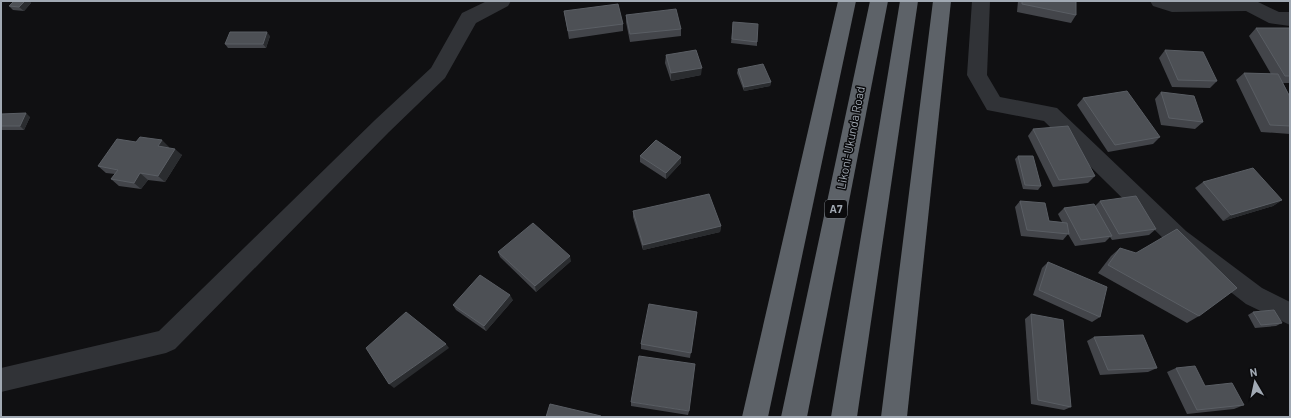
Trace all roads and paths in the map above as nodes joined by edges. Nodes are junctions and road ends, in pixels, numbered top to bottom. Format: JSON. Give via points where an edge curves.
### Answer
{"nodes":[{"id":1,"x":502,"y":1,"type":"edge"},
{"id":2,"x":847,"y":1,"type":"edge"},
{"id":3,"x":879,"y":1,"type":"edge"},
{"id":4,"x":909,"y":1,"type":"edge"},
{"id":5,"x":942,"y":1,"type":"edge"},
{"id":6,"x":981,"y":1,"type":"edge"},
{"id":7,"x":1159,"y":1,"type":"edge"},
{"id":8,"x":1290,"y":19,"type":"edge"},
{"id":9,"x":1290,"y":314,"type":"edge"},
{"id":10,"x":1,"y":380,"type":"edge"},
{"id":11,"x":755,"y":417,"type":"edge"},
{"id":12,"x":794,"y":417,"type":"edge"},
{"id":13,"x":844,"y":417,"type":"edge"},
{"id":14,"x":894,"y":417,"type":"edge"}],
"edges":[{"from":1,"to":10,"type":"street","via":[[469,18],[438,73],[376,131],[166,341]]},
{"from":2,"to":11,"type":"highway"},
{"from":3,"to":12,"type":"highway","name":"Likoni-Ukunda Road","number":"A7"},
{"from":4,"to":13,"type":"highway"},
{"from":5,"to":14,"type":"highway"},
{"from":6,"to":9,"type":"street","via":[[977,75],[994,104],[1050,114],[1178,238],[1254,296]]},
{"from":7,"to":8,"type":"street","via":[[1172,6],[1248,5],[1276,18]]}]}
